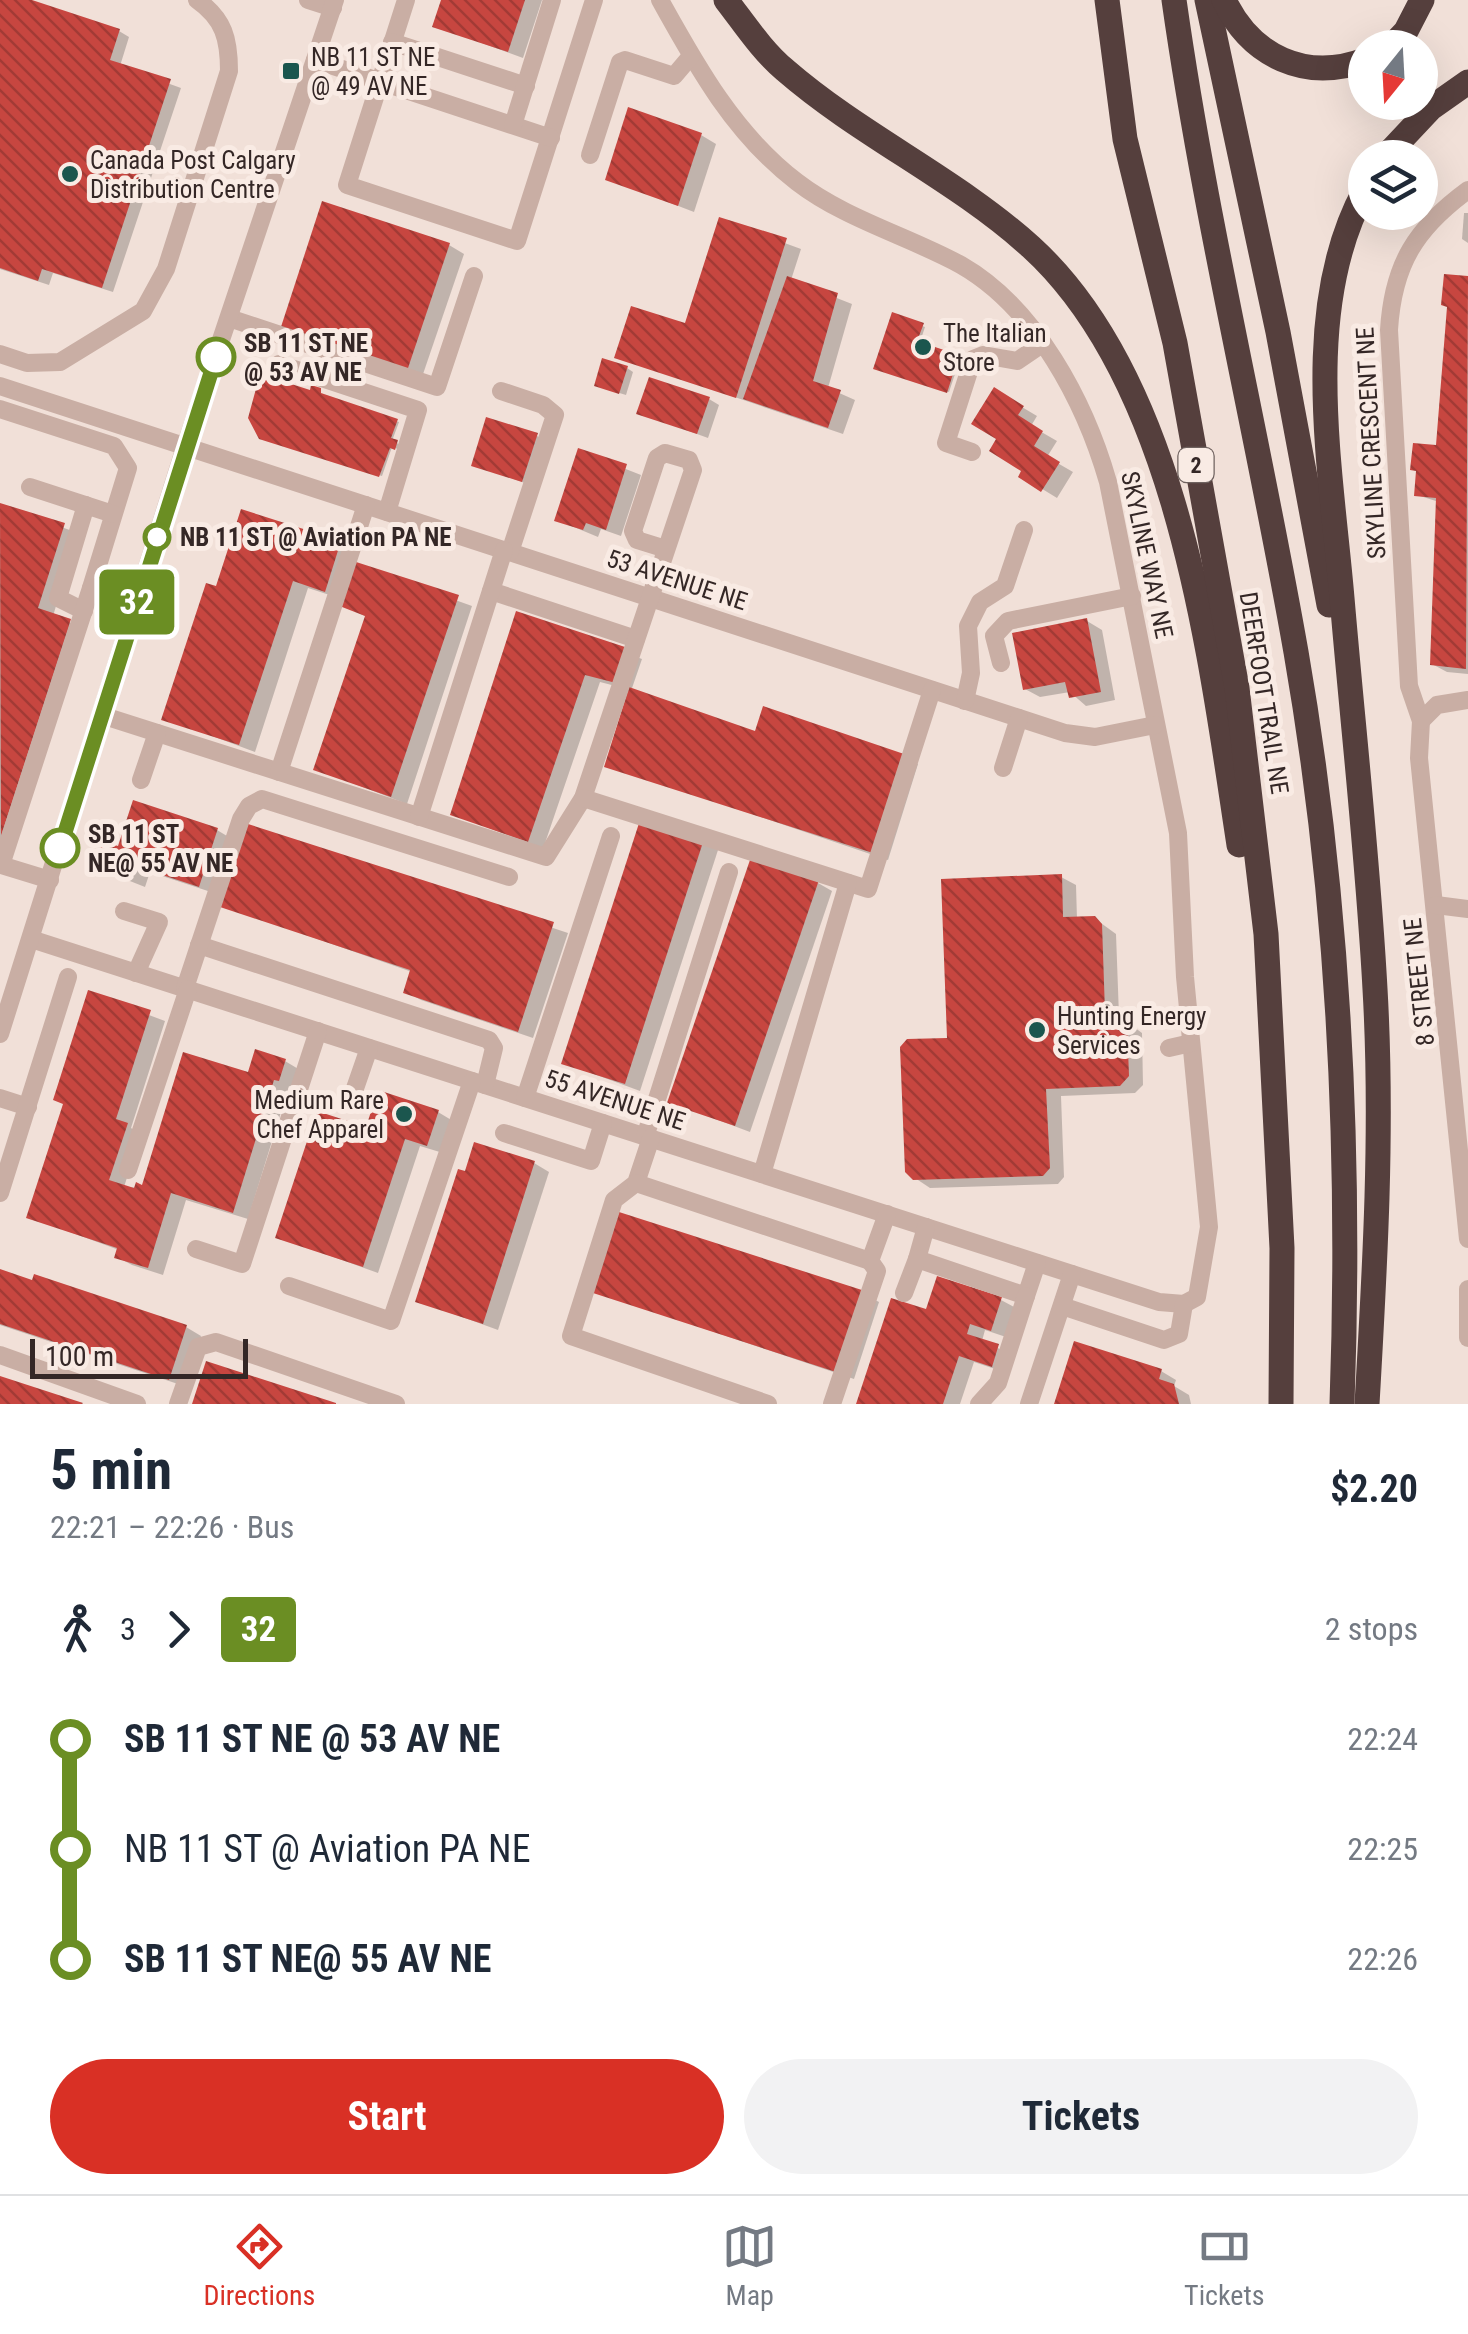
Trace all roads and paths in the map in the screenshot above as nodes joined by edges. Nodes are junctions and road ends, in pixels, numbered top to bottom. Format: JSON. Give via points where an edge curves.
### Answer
{"nodes":[{"id":1,"x":197,"y":0,"type":"edge"},
{"id":2,"x":308,"y":0,"type":"edge"},
{"id":3,"x":406,"y":0,"type":"edge"},
{"id":4,"x":552,"y":0,"type":"edge"},
{"id":5,"x":594,"y":0,"type":"edge"},
{"id":6,"x":660,"y":0,"type":"edge"},
{"id":7,"x":726,"y":0,"type":"edge"},
{"id":8,"x":746,"y":0,"type":"edge"},
{"id":9,"x":1107,"y":0,"type":"edge"},
{"id":10,"x":1174,"y":0,"type":"edge"},
{"id":11,"x":1207,"y":0,"type":"edge"},
{"id":12,"x":1224,"y":0,"type":"edge"},
{"id":13,"x":1422,"y":0,"type":"edge"},
{"id":14,"x":334,"y":4,"type":"edge"},
{"id":15,"x":1407,"y":30,"type":"edge"},
{"id":16,"x":392,"y":42,"type":"junction"},
{"id":17,"x":691,"y":56,"type":"junction"},
{"id":18,"x":315,"y":60,"type":"junction"},
{"id":19,"x":1348,"y":63,"type":"edge"},
{"id":20,"x":380,"y":81,"type":"junction"},
{"id":21,"x":1468,"y":82,"type":"edge"},
{"id":22,"x":526,"y":86,"type":"junction"},
{"id":23,"x":824,"y":98,"type":"junction"},
{"id":24,"x":513,"y":126,"type":"junction"},
{"id":25,"x":550,"y":138,"type":"junction"},
{"id":26,"x":1401,"y":140,"type":"edge"},
{"id":27,"x":590,"y":155,"type":"dead end"},
{"id":28,"x":1468,"y":190,"type":"edge"},
{"id":29,"x":1349,"y":230,"type":"edge"},
{"id":30,"x":474,"y":276,"type":"dead end"},
{"id":31,"x":229,"y":318,"type":"junction"},
{"id":32,"x":1042,"y":344,"type":"junction"},
{"id":33,"x":0,"y":354,"type":"edge"},
{"id":34,"x":278,"y":364,"type":"dead end"},
{"id":35,"x":0,"y":386,"type":"edge"},
{"id":36,"x":501,"y":391,"type":"dead end"},
{"id":37,"x":0,"y":410,"type":"edge"},
{"id":38,"x":186,"y":447,"type":"junction"},
{"id":39,"x":972,"y":452,"type":"dead end"},
{"id":40,"x":30,"y":487,"type":"dead end"},
{"id":41,"x":366,"y":505,"type":"junction"},
{"id":42,"x":86,"y":506,"type":"junction"},
{"id":43,"x":387,"y":512,"type":"junction"},
{"id":44,"x":114,"y":514,"type":"junction"},
{"id":45,"x":1024,"y":530,"type":"dead end"},
{"id":46,"x":666,"y":549,"type":"junction"},
{"id":47,"x":507,"y":551,"type":"junction"},
{"id":48,"x":92,"y":588,"type":"junction"},
{"id":49,"x":491,"y":590,"type":"junction"},
{"id":50,"x":1132,"y":596,"type":"junction"},
{"id":51,"x":650,"y":598,"type":"junction"},
{"id":52,"x":136,"y":602,"type":"junction"},
{"id":53,"x":84,"y":611,"type":"junction"},
{"id":54,"x":636,"y":639,"type":"junction"},
{"id":55,"x":1000,"y":663,"type":"dead end"},
{"id":56,"x":932,"y":690,"type":"junction"},
{"id":57,"x":1468,"y":700,"type":"edge"},
{"id":58,"x":966,"y":701,"type":"junction"},
{"id":59,"x":101,"y":715,"type":"junction"},
{"id":60,"x":1019,"y":718,"type":"junction"},
{"id":61,"x":1421,"y":721,"type":"junction"},
{"id":62,"x":1156,"y":725,"type":"junction"},
{"id":63,"x":157,"y":732,"type":"junction"},
{"id":64,"x":1003,"y":768,"type":"dead end"},
{"id":65,"x":279,"y":772,"type":"junction"},
{"id":66,"x":141,"y":780,"type":"dead end"},
{"id":67,"x":583,"y":798,"type":"junction"},
{"id":68,"x":419,"y":816,"type":"junction"},
{"id":69,"x":612,"y":836,"type":"dead end"},
{"id":70,"x":729,"y":872,"type":"dead end"},
{"id":71,"x":509,"y":877,"type":"dead end"},
{"id":72,"x":50,"y":880,"type":"junction"},
{"id":73,"x":848,"y":883,"type":"junction"},
{"id":74,"x":1436,"y":905,"type":"junction"},
{"id":75,"x":1468,"y":909,"type":"edge"},
{"id":76,"x":124,"y":911,"type":"dead end"},
{"id":77,"x":1266,"y":934,"type":"junction"},
{"id":78,"x":32,"y":939,"type":"junction"},
{"id":79,"x":199,"y":945,"type":"junction"},
{"id":80,"x":136,"y":973,"type":"junction"},
{"id":81,"x":68,"y":977,"type":"dead end"},
{"id":82,"x":1375,"y":987,"type":"junction"},
{"id":83,"x":187,"y":989,"type":"junction"},
{"id":84,"x":318,"y":1031,"type":"junction"},
{"id":85,"x":0,"y":1034,"type":"edge"},
{"id":86,"x":1191,"y":1043,"type":"junction"},
{"id":87,"x":369,"y":1048,"type":"junction"},
{"id":88,"x":1169,"y":1048,"type":"dead end"},
{"id":89,"x":478,"y":1083,"type":"junction"},
{"id":90,"x":1462,"y":1091,"type":"edge"},
{"id":91,"x":352,"y":1097,"type":"dead end"},
{"id":92,"x":0,"y":1098,"type":"edge"},
{"id":93,"x":525,"y":1098,"type":"junction"},
{"id":94,"x":28,"y":1107,"type":"junction"},
{"id":95,"x":603,"y":1123,"type":"junction"},
{"id":96,"x":504,"y":1132,"type":"dead end"},
{"id":97,"x":648,"y":1138,"type":"junction"},
{"id":98,"x":1464,"y":1147,"type":"edge"},
{"id":99,"x":128,"y":1170,"type":"dead end"},
{"id":100,"x":762,"y":1174,"type":"junction"},
{"id":101,"x":636,"y":1184,"type":"junction"},
{"id":102,"x":0,"y":1193,"type":"edge"},
{"id":103,"x":887,"y":1214,"type":"junction"},
{"id":104,"x":926,"y":1227,"type":"junction"},
{"id":105,"x":1468,"y":1239,"type":"edge"},
{"id":106,"x":196,"y":1249,"type":"dead end"},
{"id":107,"x":917,"y":1259,"type":"junction"},
{"id":108,"x":870,"y":1261,"type":"junction"},
{"id":109,"x":1037,"y":1263,"type":"junction"},
{"id":110,"x":1072,"y":1274,"type":"junction"},
{"id":111,"x":289,"y":1286,"type":"dead end"},
{"id":112,"x":1468,"y":1289,"type":"edge"},
{"id":113,"x":904,"y":1293,"type":"dead end"},
{"id":114,"x":1026,"y":1296,"type":"junction"},
{"id":115,"x":1184,"y":1304,"type":"junction"},
{"id":116,"x":1062,"y":1306,"type":"junction"},
{"id":117,"x":1468,"y":1338,"type":"edge"},
{"id":118,"x":0,"y":1355,"type":"edge"},
{"id":119,"x":137,"y":1404,"type":"edge"},
{"id":120,"x":178,"y":1404,"type":"edge"},
{"id":121,"x":396,"y":1404,"type":"edge"},
{"id":122,"x":768,"y":1404,"type":"edge"},
{"id":123,"x":832,"y":1404,"type":"edge"},
{"id":124,"x":979,"y":1404,"type":"edge"},
{"id":125,"x":1030,"y":1404,"type":"edge"},
{"id":126,"x":1281,"y":1404,"type":"edge"},
{"id":127,"x":1342,"y":1404,"type":"edge"},
{"id":128,"x":1366,"y":1404,"type":"edge"}],
"edges":[{"from":1,"to":33,"type":"street","via":[[217,14],[230,43],[229,72],[166,270],[143,311],[76,355],[27,363]]},
{"from":2,"to":14,"type":"street"},
{"from":3,"to":16,"type":"street"},
{"from":4,"to":22,"type":"street"},
{"from":5,"to":25,"type":"street"},
{"from":6,"to":17,"type":"street","name":"SKYLINE WAY NE"},
{"from":7,"to":23,"type":"highway","via":[[784,69]]},
{"from":8,"to":23,"type":"highway"},
{"from":9,"to":77,"type":"highway","name":"DEERFOOT TRAIL NE","number":"2","via":[[1126,139],[1175,343],[1237,688]]},
{"from":10,"to":127,"type":"highway","name":"DEERFOOT TRAIL NE","via":[[1296,656],[1318,820],[1343,1132]]},
{"from":11,"to":82,"type":"highway","via":[[1339,658]]},
{"from":12,"to":19,"type":"highway","via":[[1239,27],[1281,60],[1314,70]]},
{"from":13,"to":15,"type":"highway"},
{"from":14,"to":18,"type":"street"},
{"from":16,"to":20,"type":"street"},
{"from":16,"to":22,"type":"street"},
{"from":17,"to":27,"type":"street","via":[[674,76],[620,62]]},
{"from":17,"to":32,"type":"street","name":"SKYLINE WAY NE","via":[[717,98],[781,170],[822,198],[981,278]]},
{"from":18,"to":20,"type":"street"},
{"from":18,"to":31,"type":"street"},
{"from":20,"to":24,"type":"street"},
{"from":20,"to":25,"type":"street","via":[[347,185],[517,241]]},
{"from":21,"to":26,"type":"highway"},
{"from":22,"to":24,"type":"street"},
{"from":23,"to":77,"type":"highway","via":[[1029,246],[1090,314],[1114,356],[1148,430],[1191,576],[1240,852]]},
{"from":24,"to":25,"type":"street"},
{"from":28,"to":61,"type":"street","name":"SKYLINE CRESCENT NE","via":[[1432,216],[1406,254],[1391,298],[1410,686]]},
{"from":29,"to":82,"type":"highway","via":[[1336,262],[1326,334]]},
{"from":30,"to":31,"type":"street","via":[[437,388]]},
{"from":31,"to":38,"type":"street"},
{"from":32,"to":39,"type":"street","via":[[1016,361],[982,354],[974,359],[946,443]]},
{"from":32,"to":50,"type":"street","name":"SKYLINE WAY NE","via":[[1102,462]]},
{"from":34,"to":43,"type":"street","via":[[418,410]]},
{"from":35,"to":38,"type":"street","name":"53 AVENUE NE"},
{"from":36,"to":47,"type":"street","via":[[555,416]]},
{"from":37,"to":44,"type":"street","via":[[114,446],[128,468]]},
{"from":38,"to":41,"type":"street","name":"53 AVENUE NE"},
{"from":38,"to":52,"type":"street"},
{"from":40,"to":42,"type":"street"},
{"from":41,"to":43,"type":"street","name":"53 AVENUE NE"},
{"from":41,"to":65,"type":"street"},
{"from":42,"to":44,"type":"street"},
{"from":42,"to":53,"type":"street","via":[[58,598]]},
{"from":43,"to":47,"type":"street","name":"53 AVENUE NE"},
{"from":44,"to":48,"type":"street"},
{"from":45,"to":58,"type":"street","via":[[1005,586],[980,602],[968,626]]},
{"from":46,"to":46,"type":"street","via":[[693,470],[689,460],[665,453],[657,458],[633,531],[637,540]]},
{"from":46,"to":51,"type":"street"},
{"from":47,"to":49,"type":"street"},
{"from":47,"to":51,"type":"street","name":"53 AVENUE NE"},
{"from":48,"to":52,"type":"street"},
{"from":48,"to":53,"type":"street"},
{"from":49,"to":54,"type":"street"},
{"from":49,"to":68,"type":"street"},
{"from":50,"to":55,"type":"street","via":[[1008,621],[994,636]]},
{"from":50,"to":62,"type":"street","name":"SKYLINE WAY NE"},
{"from":51,"to":54,"type":"street"},
{"from":51,"to":56,"type":"street","name":"53 AVENUE NE"},
{"from":52,"to":59,"type":"street"},
{"from":53,"to":72,"type":"street","via":[[1,864]]},
{"from":54,"to":67,"type":"street"},
{"from":56,"to":58,"type":"street","name":"53 AVENUE NE"},
{"from":56,"to":73,"type":"street","via":[[868,889]]},
{"from":57,"to":61,"type":"street","via":[[1438,705]]},
{"from":58,"to":60,"type":"street","name":"53 AVENUE NE"},
{"from":59,"to":63,"type":"street"},
{"from":59,"to":72,"type":"street"},
{"from":60,"to":62,"type":"street","name":"53 AVENUE NE","via":[[1094,736]]},
{"from":60,"to":64,"type":"street"},
{"from":61,"to":74,"type":"street","name":"8 STREET NE"},
{"from":62,"to":86,"type":"street","name":"SKYLINE WAY NE","via":[[1178,833]]},
{"from":63,"to":65,"type":"street"},
{"from":63,"to":66,"type":"street"},
{"from":65,"to":68,"type":"street"},
{"from":67,"to":68,"type":"street","via":[[546,858]]},
{"from":67,"to":73,"type":"street"},
{"from":69,"to":93,"type":"street"},
{"from":70,"to":97,"type":"street"},
{"from":71,"to":79,"type":"street","via":[[262,798],[241,819]]},
{"from":72,"to":78,"type":"street"},
{"from":73,"to":100,"type":"street"},
{"from":74,"to":75,"type":"street"},
{"from":74,"to":90,"type":"street","name":"8 STREET NE"},
{"from":76,"to":80,"type":"street","via":[[159,922]]},
{"from":77,"to":126,"type":"highway","name":"DEERFOOT TRAIL NE","number":"2","via":[[1282,1248]]},
{"from":78,"to":80,"type":"street","name":"55 AVENUE NE"},
{"from":78,"to":85,"type":"street"},
{"from":79,"to":83,"type":"street"},
{"from":79,"to":89,"type":"street","via":[[489,1040],[494,1058]]},
{"from":80,"to":83,"type":"street","name":"55 AVENUE NE"},
{"from":81,"to":94,"type":"street"},
{"from":82,"to":128,"type":"highway","via":[[1379,1148]]},
{"from":83,"to":84,"type":"street","name":"55 AVENUE NE"},
{"from":83,"to":99,"type":"street"},
{"from":84,"to":87,"type":"street","name":"55 AVENUE NE"},
{"from":84,"to":106,"type":"street","via":[[242,1264]]},
{"from":86,"to":88,"type":"street"},
{"from":86,"to":115,"type":"street","name":"SKYLINE WAY NE","via":[[1209,1228],[1198,1297]]},
{"from":87,"to":89,"type":"street","name":"55 AVENUE NE"},
{"from":87,"to":91,"type":"street"},
{"from":89,"to":93,"type":"street","name":"55 AVENUE NE"},
{"from":89,"to":111,"type":"street","via":[[391,1321]]},
{"from":90,"to":98,"type":"street","name":"8 STREET NE"},
{"from":92,"to":94,"type":"street"},
{"from":93,"to":95,"type":"street","name":"55 AVENUE NE"},
{"from":94,"to":102,"type":"street"},
{"from":95,"to":96,"type":"street","via":[[591,1161]]},
{"from":95,"to":97,"type":"street","name":"55 AVENUE NE"},
{"from":97,"to":100,"type":"street","name":"55 AVENUE NE"},
{"from":97,"to":101,"type":"street"},
{"from":98,"to":105,"type":"street","name":"8 STREET NE"},
{"from":100,"to":103,"type":"street","name":"55 AVENUE NE"},
{"from":101,"to":108,"type":"street"},
{"from":101,"to":122,"type":"street","via":[[614,1200],[571,1336]]},
{"from":103,"to":104,"type":"street","name":"55 AVENUE NE"},
{"from":103,"to":108,"type":"street"},
{"from":104,"to":107,"type":"street"},
{"from":104,"to":109,"type":"street","name":"55 AVENUE NE"},
{"from":107,"to":113,"type":"street"},
{"from":107,"to":114,"type":"street"},
{"from":108,"to":123,"type":"street","via":[[877,1271]]},
{"from":109,"to":110,"type":"street","name":"55 AVENUE NE"},
{"from":109,"to":114,"type":"street"},
{"from":110,"to":115,"type":"street","name":"55 AVENUE NE"},
{"from":110,"to":116,"type":"street"},
{"from":112,"to":117,"type":"street"},
{"from":114,"to":124,"type":"street","via":[[998,1383]]},
{"from":115,"to":116,"type":"street","via":[[1179,1334],[1164,1340]]},
{"from":116,"to":125,"type":"street"},
{"from":118,"to":119,"type":"street"},
{"from":120,"to":121,"type":"street","via":[[198,1347],[216,1342]]}]}
